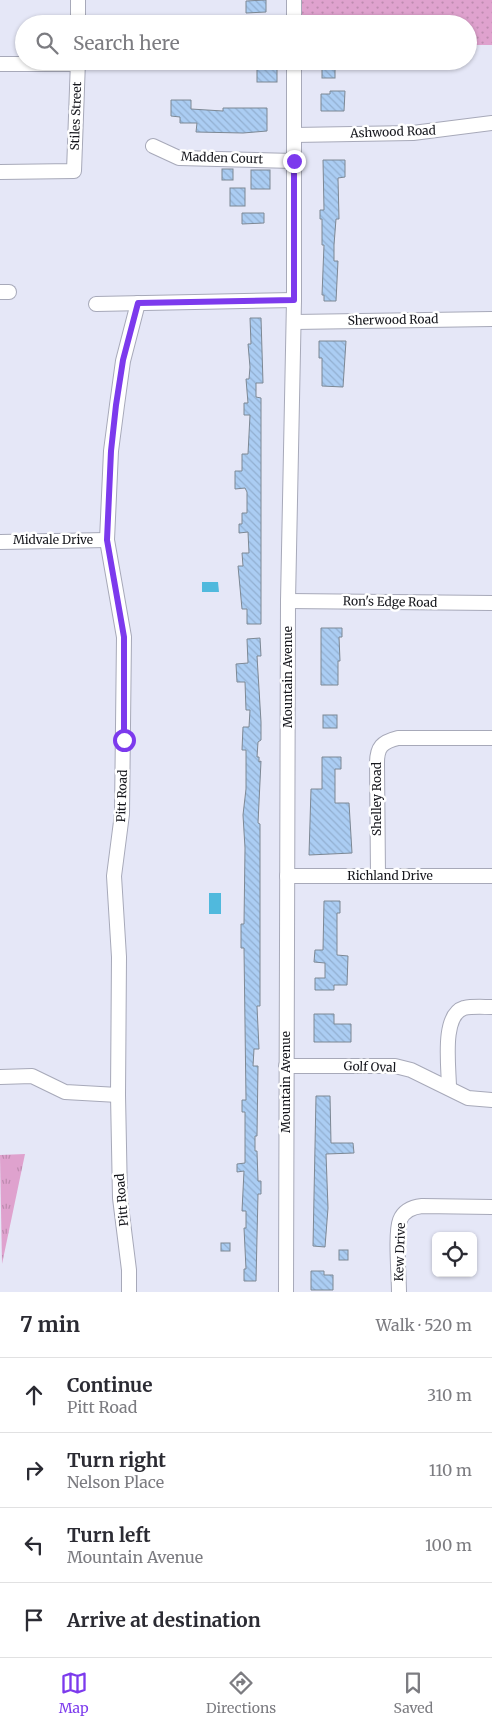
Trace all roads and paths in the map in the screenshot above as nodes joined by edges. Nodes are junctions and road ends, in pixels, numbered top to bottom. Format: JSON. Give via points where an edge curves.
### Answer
{"nodes":[{"id":1,"x":78,"y":0,"type":"edge"},
{"id":2,"x":294,"y":0,"type":"edge"},
{"id":3,"x":78,"y":15,"type":"edge"},
{"id":4,"x":294,"y":15,"type":"edge"},
{"id":5,"x":0,"y":64,"type":"edge"},
{"id":6,"x":15,"y":64,"type":"edge"},
{"id":7,"x":78,"y":70,"type":"edge"},
{"id":8,"x":294,"y":70,"type":"edge"},
{"id":9,"x":492,"y":123,"type":"edge"},
{"id":10,"x":294,"y":135,"type":"junction"},
{"id":11,"x":153,"y":146,"type":"dead end"},
{"id":12,"x":294,"y":161,"type":"junction"},
{"id":13,"x":0,"y":172,"type":"edge"},
{"id":14,"x":294,"y":300,"type":"junction"},
{"id":15,"x":138,"y":303,"type":"junction"},
{"id":16,"x":96,"y":304,"type":"dead end"},
{"id":17,"x":492,"y":319,"type":"edge"},
{"id":18,"x":294,"y":322,"type":"junction"},
{"id":19,"x":107,"y":540,"type":"junction"},
{"id":20,"x":0,"y":542,"type":"edge"},
{"id":21,"x":288,"y":601,"type":"junction"},
{"id":22,"x":492,"y":604,"type":"edge"},
{"id":23,"x":492,"y":738,"type":"edge"},
{"id":24,"x":287,"y":876,"type":"junction"},
{"id":25,"x":378,"y":876,"type":"junction"},
{"id":26,"x":492,"y":876,"type":"edge"},
{"id":27,"x":492,"y":1007,"type":"edge"},
{"id":28,"x":286,"y":1066,"type":"junction"},
{"id":29,"x":0,"y":1077,"type":"edge"},
{"id":30,"x":449,"y":1088,"type":"junction"},
{"id":31,"x":118,"y":1095,"type":"junction"},
{"id":32,"x":492,"y":1100,"type":"edge"},
{"id":33,"x":492,"y":1207,"type":"edge"},
{"id":34,"x":129,"y":1292,"type":"edge"},
{"id":35,"x":286,"y":1292,"type":"edge"},
{"id":36,"x":399,"y":1292,"type":"edge"}],
"edges":[{"from":1,"to":3,"type":"street"},
{"from":2,"to":4,"type":"street"},
{"from":5,"to":6,"type":"street"},
{"from":7,"to":13,"type":"street","name":"Stiles Street","via":[[74,171]]},
{"from":8,"to":10,"type":"street","name":"Mountain Avenue"},
{"from":9,"to":10,"type":"street","name":"Ashwood Road","via":[[412,133]]},
{"from":10,"to":12,"type":"street","name":"Mountain Avenue"},
{"from":11,"to":12,"type":"street","name":"Madden Court","via":[[179,158]]},
{"from":12,"to":14,"type":"street","name":"Mountain Avenue"},
{"from":14,"to":15,"type":"street"},
{"from":14,"to":18,"type":"street","name":"Mountain Avenue"},
{"from":15,"to":16,"type":"street"},
{"from":15,"to":19,"type":"street","name":"Pitt Road","via":[[123,360],[116,405]]},
{"from":17,"to":18,"type":"street","name":"Sherwood Road"},
{"from":18,"to":21,"type":"street","name":"Mountain Avenue"},
{"from":19,"to":20,"type":"street","name":"Midvale Drive"},
{"from":19,"to":31,"type":"street","name":"Pitt Road","via":[[124,637],[122,814],[114,876],[120,957]]},
{"from":21,"to":22,"type":"street","name":"Ron's Edge Road"},
{"from":21,"to":24,"type":"street","name":"Mountain Avenue"},
{"from":23,"to":25,"type":"street","name":"Shelley Road","via":[[398,738],[381,745],[377,751]]},
{"from":24,"to":25,"type":"street","name":"Richland Drive"},
{"from":24,"to":28,"type":"street","name":"Mountain Avenue"},
{"from":25,"to":26,"type":"street","name":"Richland Drive"},
{"from":27,"to":30,"type":"street","via":[[465,1008],[458,1011],[450,1022]]},
{"from":28,"to":30,"type":"street","name":"Golf Oval","via":[[395,1066]]},
{"from":28,"to":35,"type":"street","name":"Mountain Avenue"},
{"from":29,"to":31,"type":"street","via":[[32,1076],[64,1092]]},
{"from":30,"to":32,"type":"street","name":"Golf Oval","via":[[468,1098]]},
{"from":31,"to":34,"type":"street","name":"Pitt Road","via":[[120,1198]]},
{"from":33,"to":36,"type":"street","name":"Kew Drive","via":[[422,1206],[412,1207],[406,1212],[399,1225]]}]}
